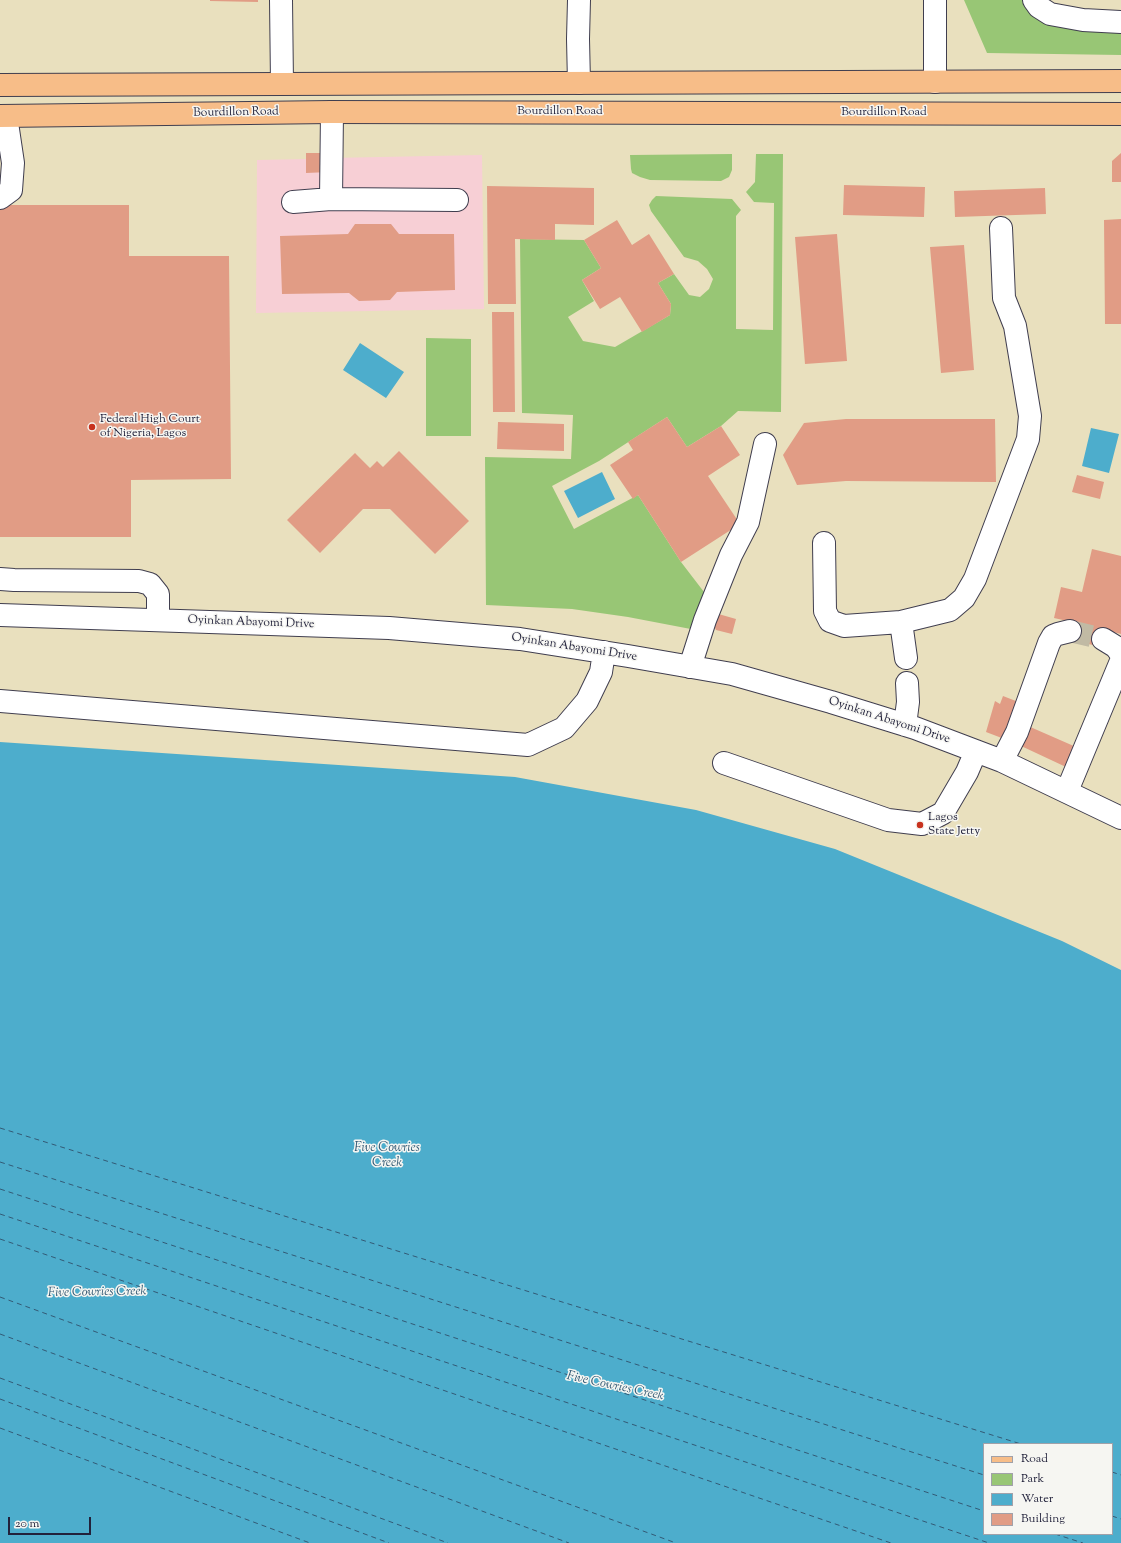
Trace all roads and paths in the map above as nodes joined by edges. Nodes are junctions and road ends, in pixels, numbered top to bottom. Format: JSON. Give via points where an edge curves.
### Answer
{"nodes":[{"id":1,"x":282,"y":0,"type":"edge"},
{"id":2,"x":579,"y":0,"type":"edge"},
{"id":3,"x":935,"y":0,"type":"edge"},
{"id":4,"x":1034,"y":0,"type":"edge"},
{"id":5,"x":1121,"y":22,"type":"edge"},
{"id":6,"x":1121,"y":81,"type":"edge"},
{"id":7,"x":579,"y":82,"type":"junction"},
{"id":8,"x":936,"y":82,"type":"junction"},
{"id":9,"x":282,"y":83,"type":"junction"},
{"id":10,"x":0,"y":84,"type":"edge"},
{"id":11,"x":332,"y":112,"type":"junction"},
{"id":12,"x":1121,"y":114,"type":"edge"},
{"id":13,"x":3,"y":116,"type":"edge"},
{"id":14,"x":0,"y":198,"type":"edge"},
{"id":15,"x":331,"y":199,"type":"junction"},
{"id":16,"x":457,"y":200,"type":"dead end"},
{"id":17,"x":293,"y":202,"type":"dead end"},
{"id":18,"x":1001,"y":228,"type":"dead end"},
{"id":19,"x":765,"y":444,"type":"dead end"},
{"id":20,"x":824,"y":543,"type":"dead end"},
{"id":21,"x":0,"y":579,"type":"edge"},
{"id":22,"x":0,"y":615,"type":"edge"},
{"id":23,"x":158,"y":620,"type":"junction"},
{"id":24,"x":901,"y":622,"type":"junction"},
{"id":25,"x":1070,"y":631,"type":"tunnel mouth"},
{"id":26,"x":1103,"y":639,"type":"tunnel mouth"},
{"id":27,"x":604,"y":652,"type":"junction"},
{"id":28,"x":1121,"y":654,"type":"edge"},
{"id":29,"x":906,"y":658,"type":"dead end"},
{"id":30,"x":1121,"y":661,"type":"edge"},
{"id":31,"x":690,"y":667,"type":"junction"},
{"id":32,"x":907,"y":683,"type":"dead end"},
{"id":33,"x":0,"y":701,"type":"edge"},
{"id":34,"x":905,"y":725,"type":"junction"},
{"id":35,"x":976,"y":751,"type":"junction"},
{"id":36,"x":1002,"y":761,"type":"junction"},
{"id":37,"x":724,"y":763,"type":"dead end"},
{"id":38,"x":1067,"y":791,"type":"junction"},
{"id":39,"x":1121,"y":818,"type":"edge"}],
"edges":[{"from":1,"to":9,"type":"street"},
{"from":2,"to":7,"type":"street"},
{"from":3,"to":8,"type":"street"},
{"from":4,"to":5,"type":"street","via":[[1050,14],[1083,20]]},
{"from":6,"to":8,"type":"main road"},
{"from":7,"to":8,"type":"main road"},
{"from":7,"to":9,"type":"main road"},
{"from":9,"to":10,"type":"main road"},
{"from":11,"to":12,"type":"main road","name":"Bourdillon Road"},
{"from":11,"to":13,"type":"main road","name":"Bourdillon Road"},
{"from":11,"to":15,"type":"street"},
{"from":13,"to":14,"type":"street","via":[[13,163],[11,190]]},
{"from":15,"to":16,"type":"street"},
{"from":15,"to":17,"type":"street"},
{"from":18,"to":24,"type":"street","via":[[1004,298],[1015,326],[1030,416],[1028,439],[975,579],[964,598],[950,610]]},
{"from":19,"to":31,"type":"street","via":[[748,522],[728,562]]},
{"from":20,"to":24,"type":"street","via":[[825,611],[830,621],[844,626]]},
{"from":21,"to":23,"type":"street","via":[[139,581],[150,584],[158,594]]},
{"from":22,"to":23,"type":"street","name":"Oyinkan Abayomi Drive"},
{"from":23,"to":27,"type":"street","name":"Oyinkan Abayomi Drive","via":[[389,628],[520,639]]},
{"from":24,"to":29,"type":"street"},
{"from":25,"to":36,"type":"street","via":[[1053,636],[1049,642],[1017,732]]},
{"from":26,"to":28,"type":"street","via":[[1116,647]]},
{"from":27,"to":31,"type":"street","name":"Oyinkan Abayomi Drive"},
{"from":27,"to":33,"type":"street","via":[[601,672],[587,701],[564,728],[528,745]]},
{"from":30,"to":38,"type":"street"},
{"from":31,"to":34,"type":"street","name":"Oyinkan Abayomi Drive","via":[[732,674]]},
{"from":32,"to":34,"type":"street"},
{"from":34,"to":35,"type":"street","name":"Oyinkan Abayomi Drive"},
{"from":35,"to":36,"type":"street","name":"Oyinkan Abayomi Drive"},
{"from":35,"to":37,"type":"street","via":[[943,813],[922,824],[888,820]]},
{"from":36,"to":38,"type":"street","name":"Oyinkan Abayomi Drive"},
{"from":38,"to":39,"type":"street","name":"Oyinkan Abayomi Drive"}]}
